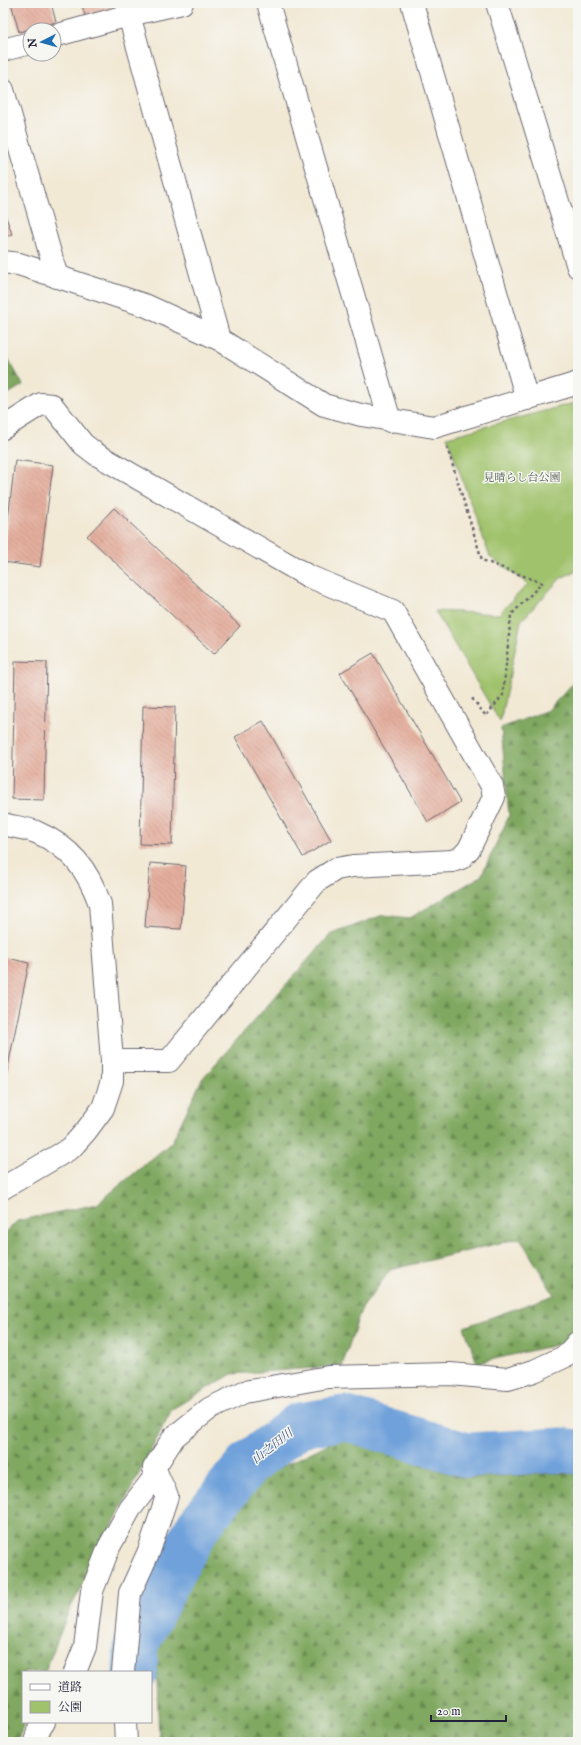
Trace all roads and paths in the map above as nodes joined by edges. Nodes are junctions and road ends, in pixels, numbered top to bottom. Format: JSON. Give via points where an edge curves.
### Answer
{"nodes":[{"id":1,"x":182,"y":3,"type":"edge"},
{"id":2,"x":268,"y":3,"type":"edge"},
{"id":3,"x":412,"y":3,"type":"edge"},
{"id":4,"x":497,"y":3,"type":"edge"},
{"id":5,"x":129,"y":15,"type":"junction"},
{"id":6,"x":62,"y":34,"type":"edge"},
{"id":7,"x":22,"y":45,"type":"edge"},
{"id":8,"x":3,"y":50,"type":"edge"},
{"id":9,"x":3,"y":90,"type":"edge"},
{"id":10,"x":3,"y":262,"type":"edge"},
{"id":11,"x":578,"y":267,"type":"edge"},
{"id":12,"x":57,"y":277,"type":"junction"},
{"id":13,"x":219,"y":339,"type":"junction"},
{"id":14,"x":578,"y":383,"type":"edge"},
{"id":15,"x":527,"y":399,"type":"junction"},
{"id":16,"x":390,"y":421,"type":"junction"},
{"id":17,"x":441,"y":425,"type":"junction"},
{"id":18,"x":3,"y":428,"type":"edge"},
{"id":19,"x":466,"y":690,"type":"dead end"},
{"id":20,"x":3,"y":824,"type":"edge"},
{"id":21,"x":112,"y":1060,"type":"junction"},
{"id":22,"x":3,"y":1188,"type":"edge"},
{"id":23,"x":578,"y":1342,"type":"edge"},
{"id":24,"x":157,"y":1474,"type":"junction"},
{"id":25,"x":76,"y":1671,"type":"edge"},
{"id":26,"x":122,"y":1671,"type":"edge"},
{"id":27,"x":43,"y":1723,"type":"edge"},
{"id":28,"x":125,"y":1723,"type":"edge"},
{"id":29,"x":35,"y":1742,"type":"edge"},
{"id":30,"x":126,"y":1742,"type":"edge"}],
"edges":[{"from":1,"to":5,"type":"street"},
{"from":2,"to":16,"type":"street"},
{"from":3,"to":15,"type":"street"},
{"from":4,"to":11,"type":"street"},
{"from":5,"to":6,"type":"street"},
{"from":5,"to":13,"type":"street"},
{"from":7,"to":8,"type":"street"},
{"from":9,"to":12,"type":"street"},
{"from":10,"to":12,"type":"street","via":[[19,264]]},
{"from":12,"to":13,"type":"street","via":[[147,306]]},
{"from":13,"to":16,"type":"street","via":[[324,405]]},
{"from":14,"to":15,"type":"street"},
{"from":15,"to":17,"type":"street"},
{"from":16,"to":17,"type":"street","via":[[434,427]]},
{"from":17,"to":19,"type":"path","via":[[482,560],[542,583],[511,615],[504,696],[486,716]]},
{"from":18,"to":21,"type":"street","via":[[40,404],[52,405],[83,444],[96,454],[308,576],[393,611],[492,786],[494,797],[469,849],[461,858],[452,861],[353,866],[336,869],[317,881],[170,1061]]},
{"from":20,"to":21,"type":"street","via":[[36,832],[59,845],[79,861],[92,882],[100,904]]},
{"from":21,"to":22,"type":"street","via":[[112,1081],[103,1108],[86,1131],[71,1148]]},
{"from":23,"to":24,"type":"street","via":[[566,1356],[534,1371],[508,1379],[450,1374],[328,1377],[244,1392],[209,1409],[174,1437],[154,1468]]},
{"from":24,"to":25,"type":"street","via":[[130,1509],[109,1548],[92,1591],[84,1647]]},
{"from":24,"to":26,"type":"street","via":[[167,1496],[149,1551],[130,1593]]},
{"from":27,"to":29,"type":"street"},
{"from":28,"to":30,"type":"street"}]}
